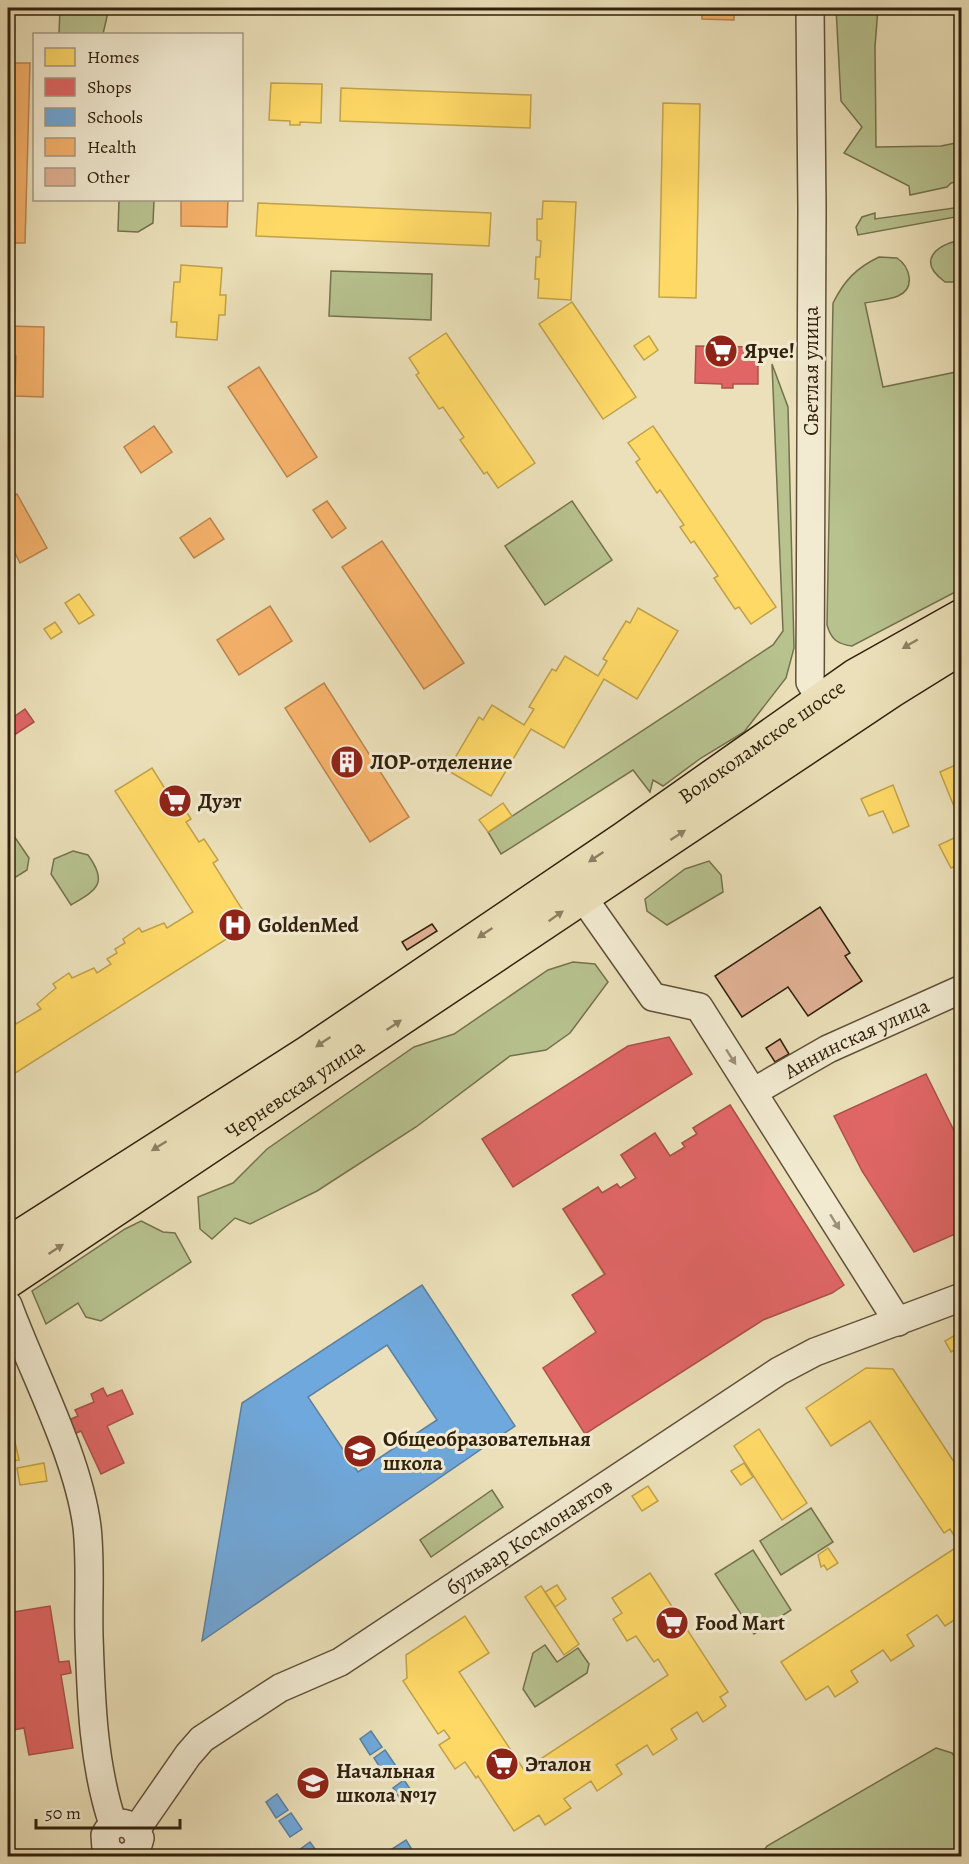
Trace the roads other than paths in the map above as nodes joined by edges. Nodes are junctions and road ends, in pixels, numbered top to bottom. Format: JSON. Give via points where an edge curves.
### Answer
{"nodes":[{"id":1,"x":810,"y":8,"type":"edge"},
{"id":2,"x":962,"y":616,"type":"edge"},
{"id":3,"x":962,"y":647,"type":"edge"},
{"id":4,"x":819,"y":700,"type":"junction"},
{"id":5,"x":838,"y":727,"type":"junction"},
{"id":6,"x":575,"y":887,"type":"junction"},
{"id":7,"x":962,"y":989,"type":"edge"},
{"id":8,"x":753,"y":1092,"type":"junction"},
{"id":9,"x":8,"y":1244,"type":"edge"},
{"id":10,"x":8,"y":1281,"type":"edge"},
{"id":11,"x":962,"y":1297,"type":"edge"},
{"id":12,"x":8,"y":1305,"type":"edge"},
{"id":13,"x":898,"y":1322,"type":"junction"},
{"id":14,"x":125,"y":1827,"type":"junction"},
{"id":15,"x":115,"y":1857,"type":"edge"},
{"id":16,"x":128,"y":1857,"type":"edge"}],
"edges":[{"from":1,"to":4,"type":"street","name":"Светлая улица","via":[[810,682]]},
{"from":2,"to":4,"type":"main road","name":"Волоколамское шоссе","one_way":true},
{"from":3,"to":5,"type":"main road","name":"Волоколамское шоссе"},
{"from":4,"to":5,"type":"street","name":"Светлая улица"},
{"from":4,"to":6,"type":"main road","name":"Волоколамское шоссе","one_way":true},
{"from":6,"to":5,"type":"main road","name":"Волоколамское шоссе","one_way":true},
{"from":6,"to":8,"type":"street","one_way":true,"via":[[653,997],[699,1007]]},
{"from":6,"to":9,"type":"main road","name":"Черневская улица","one_way":true},
{"from":10,"to":6,"type":"main road","name":"Черневская улица","one_way":true},
{"from":7,"to":8,"type":"street","name":"Аннинская улица","via":[[828,1049]]},
{"from":8,"to":13,"type":"street","one_way":true},
{"from":11,"to":13,"type":"street","name":"бульвар Космонавтов"},
{"from":12,"to":14,"type":"street","via":[[56,1425],[84,1514],[99,1778]]},
{"from":13,"to":14,"type":"street","name":"бульвар Космонавтов","via":[[815,1352],[779,1371],[340,1662],[280,1688],[202,1739]]},
{"from":14,"to":15,"type":"street","name":"бульвар Космонавтов","via":[[108,1829],[104,1842]]},
{"from":14,"to":16,"type":"street","name":"бульвар Космонавтов","via":[[139,1845]]}]}
